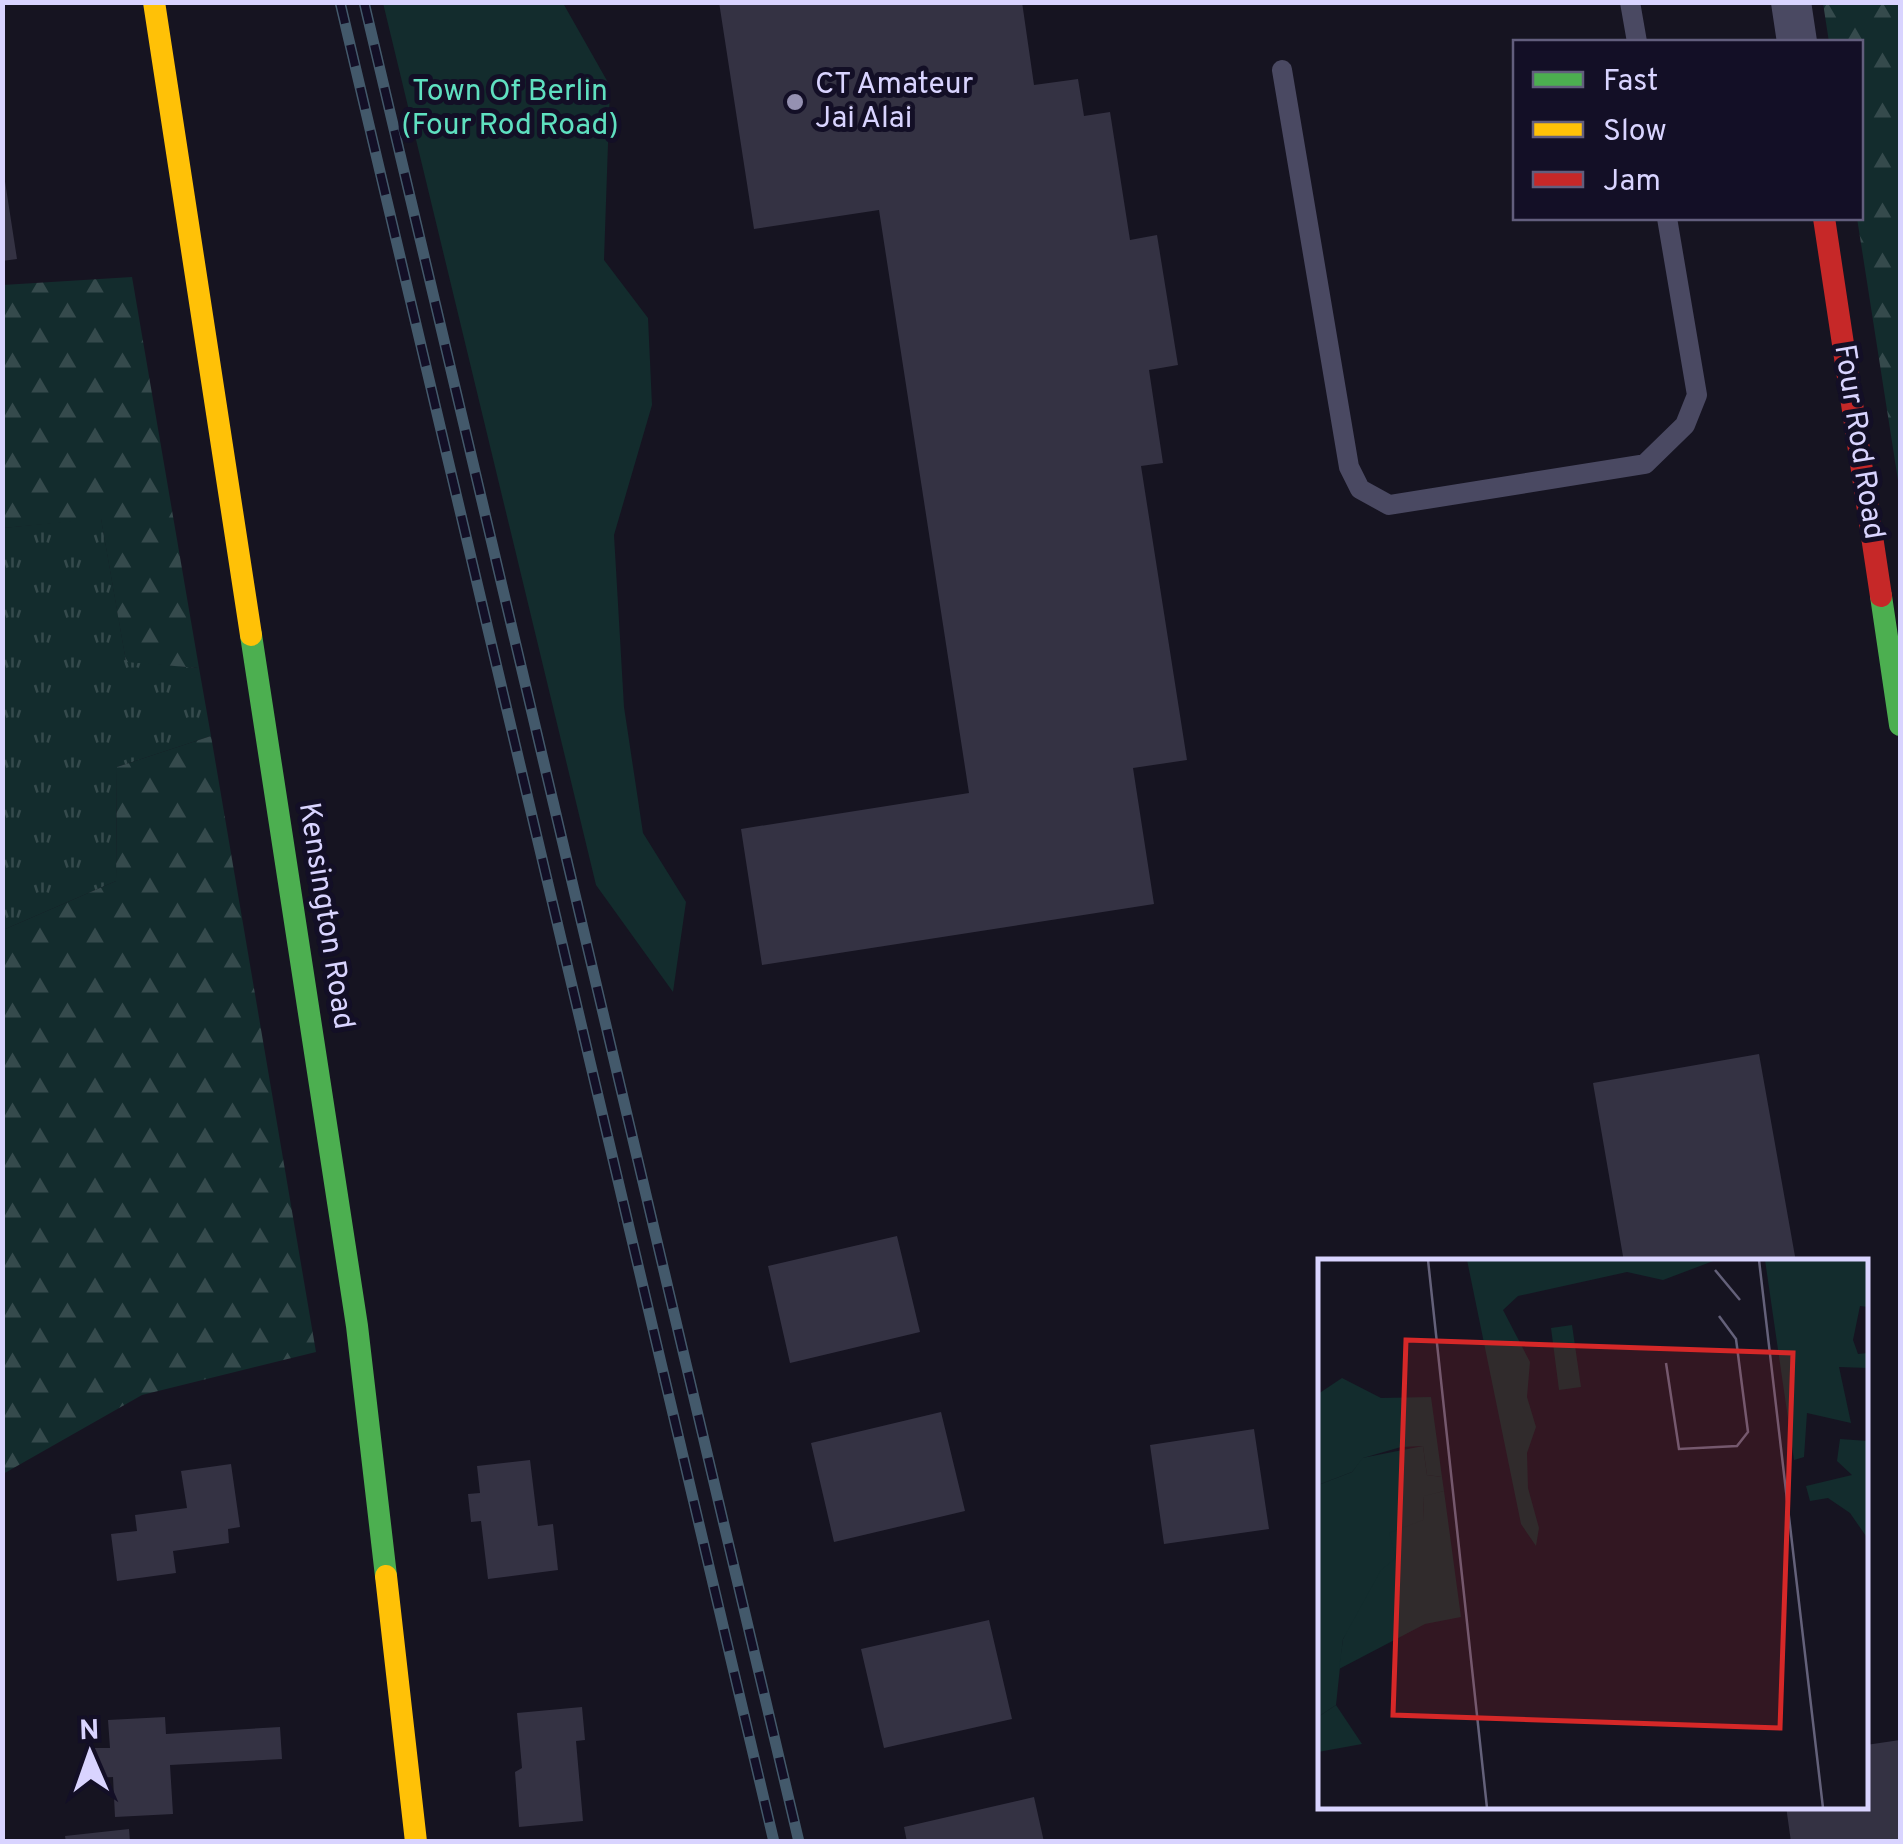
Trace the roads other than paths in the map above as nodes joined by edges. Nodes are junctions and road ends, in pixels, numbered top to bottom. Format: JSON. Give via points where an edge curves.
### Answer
{"nodes":[{"id":1,"x":154,"y":2,"type":"edge"},
{"id":2,"x":1630,"y":2,"type":"edge"},
{"id":3,"x":1791,"y":2,"type":"edge"},
{"id":4,"x":1637,"y":40,"type":"edge"},
{"id":5,"x":1797,"y":40,"type":"edge"},
{"id":6,"x":1282,"y":70,"type":"dead end"},
{"id":7,"x":1667,"y":220,"type":"edge"},
{"id":8,"x":1824,"y":220,"type":"edge"},
{"id":9,"x":1900,"y":725,"type":"edge"},
{"id":10,"x":416,"y":1842,"type":"edge"}],
"edges":[{"from":1,"to":10,"type":"street","name":"Kensington Road","via":[[357,1326]]},
{"from":2,"to":4,"type":"lane"},
{"from":3,"to":5,"type":"street"},
{"from":6,"to":7,"type":"lane","via":[[1349,467],[1360,489],[1389,505],[1645,464],[1684,425],[1696,395]]},
{"from":8,"to":9,"type":"street","name":"Four Rod Road"}]}
